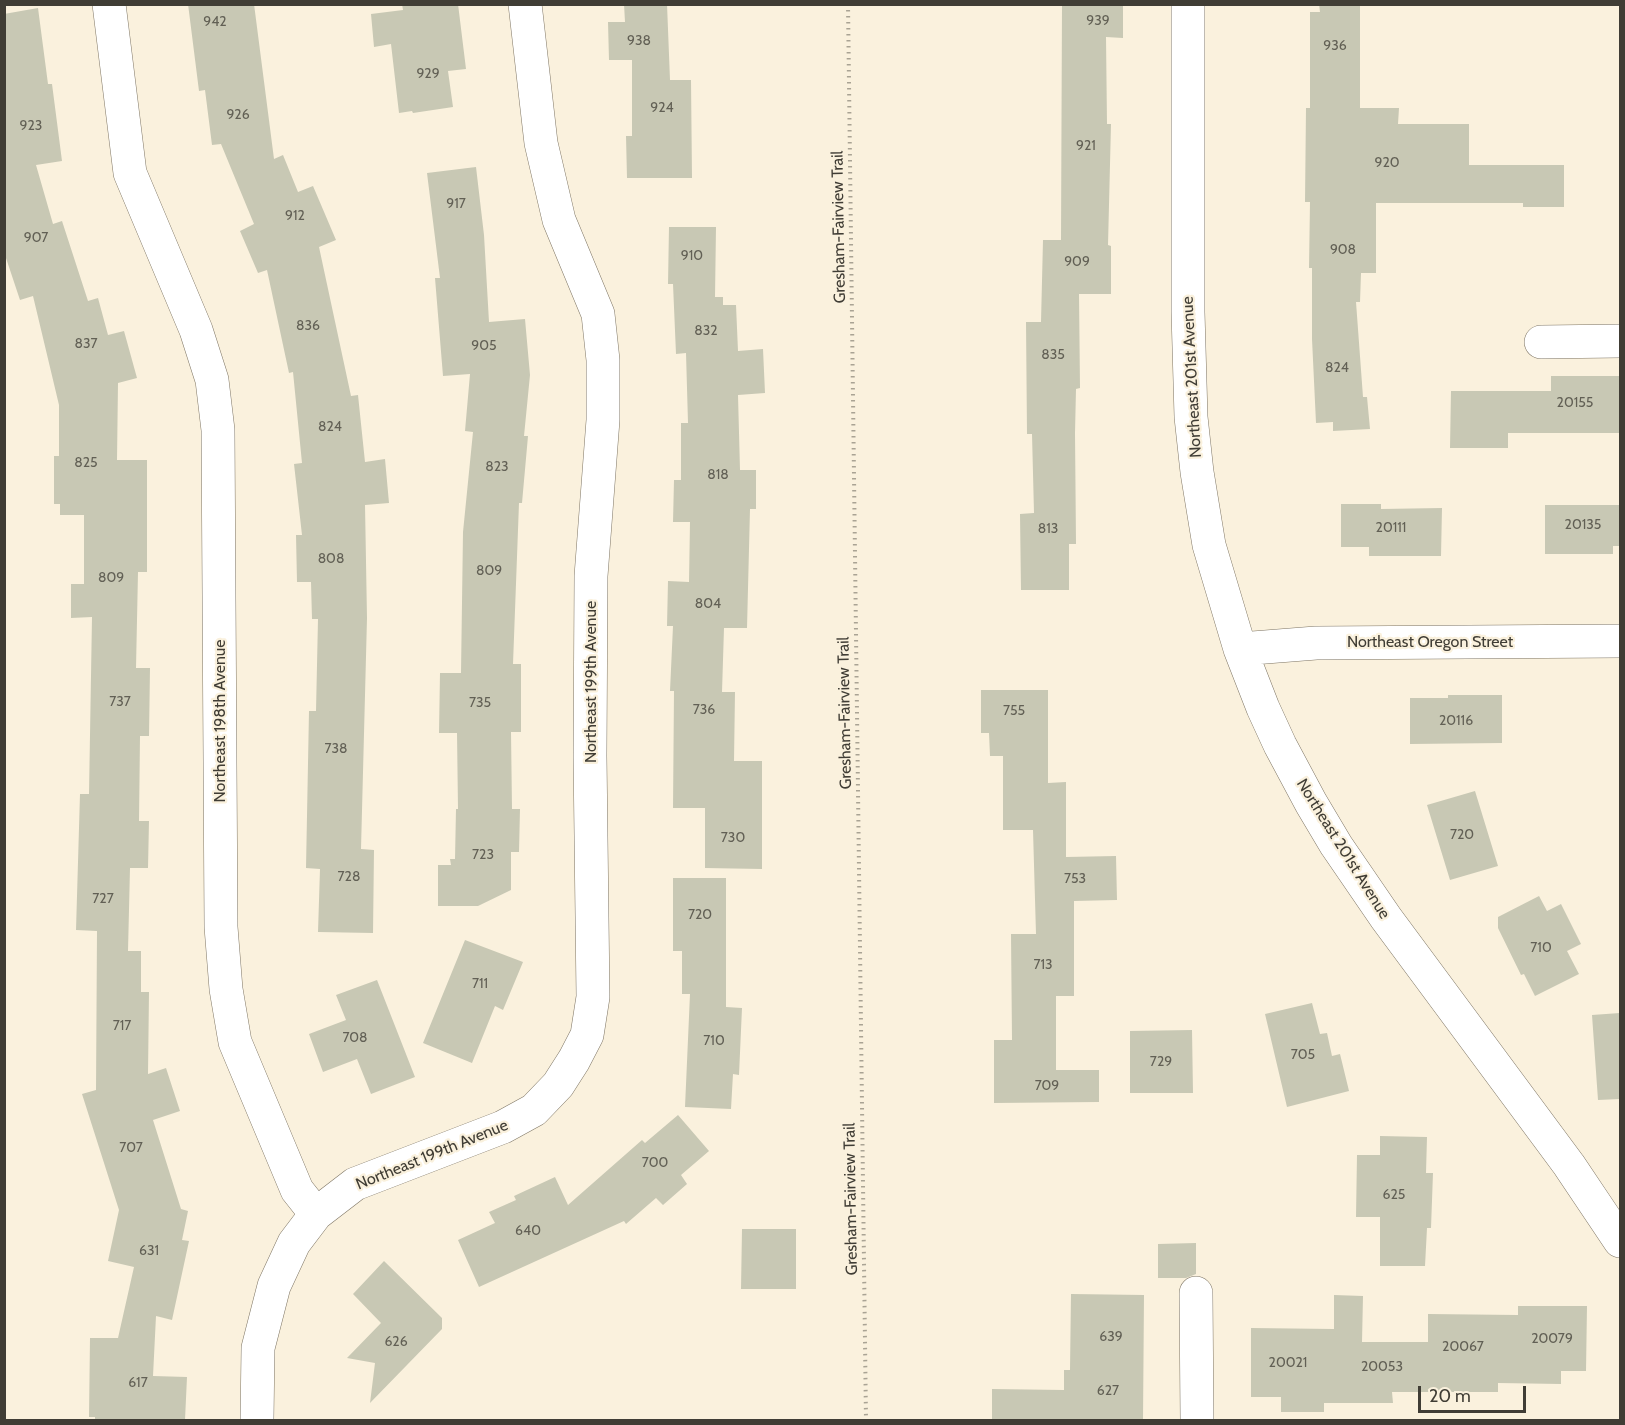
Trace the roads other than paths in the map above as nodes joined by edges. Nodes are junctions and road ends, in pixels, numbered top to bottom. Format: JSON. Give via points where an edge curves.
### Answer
{"nodes":[{"id":1,"x":109,"y":4,"type":"edge"},
{"id":2,"x":525,"y":4,"type":"edge"},
{"id":3,"x":1188,"y":4,"type":"edge"},
{"id":4,"x":1620,"y":341,"type":"edge"},
{"id":5,"x":1541,"y":342,"type":"dead end"},
{"id":6,"x":1620,"y":641,"type":"edge"},
{"id":7,"x":1240,"y":649,"type":"junction"},
{"id":8,"x":316,"y":1214,"type":"junction"},
{"id":9,"x":1620,"y":1241,"type":"edge"},
{"id":10,"x":1196,"y":1293,"type":"dead end"},
{"id":11,"x":257,"y":1420,"type":"edge"},
{"id":12,"x":1197,"y":1420,"type":"edge"}],
"edges":[{"from":1,"to":8,"type":"street","name":"Northeast 198th Avenue","via":[[130,173],[196,330],[212,380],[218,430],[221,927],[235,1042],[297,1190]]},
{"from":2,"to":8,"type":"street","name":"Northeast 199th Avenue","via":[[541,143],[559,220],[598,314],[603,360],[603,420],[591,576],[593,997],[587,1035],[558,1085],[534,1110],[503,1127],[355,1184]]},
{"from":3,"to":7,"type":"street","name":"Northeast 201st Avenue","via":[[1191,417],[1209,545]]},
{"from":4,"to":5,"type":"street"},
{"from":6,"to":7,"type":"street","name":"Northeast Oregon Street","via":[[1316,643]]},
{"from":7,"to":9,"type":"street","name":"Northeast 201st Avenue","via":[[1280,745],[1336,845]]},
{"from":8,"to":11,"type":"street","via":[[294,1243],[274,1286],[258,1348]]},
{"from":10,"to":12,"type":"street"}]}
